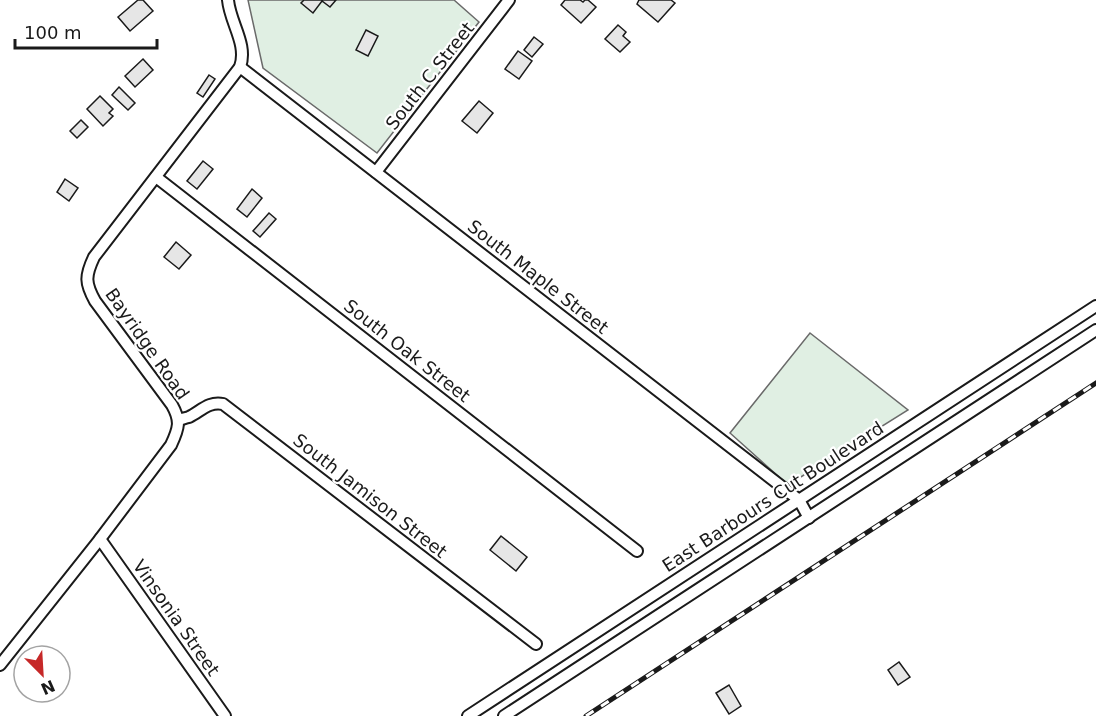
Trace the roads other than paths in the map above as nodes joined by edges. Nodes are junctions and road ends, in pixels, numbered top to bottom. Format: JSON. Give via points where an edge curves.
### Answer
{"nodes":[{"id":1,"x":228,"y":0,"type":"edge"},
{"id":2,"x":509,"y":0,"type":"edge"},
{"id":3,"x":240,"y":67,"type":"junction"},
{"id":4,"x":376,"y":172,"type":"junction"},
{"id":5,"x":156,"y":177,"type":"junction"},
{"id":6,"x":1096,"y":306,"type":"edge"},
{"id":7,"x":1096,"y":330,"type":"edge"},
{"id":8,"x":998,"y":371,"type":"junction"},
{"id":9,"x":1009,"y":387,"type":"junction"},
{"id":10,"x":923,"y":419,"type":"junction"},
{"id":11,"x":178,"y":420,"type":"junction"},
{"id":12,"x":934,"y":436,"type":"junction"},
{"id":13,"x":799,"y":500,"type":"junction"},
{"id":14,"x":809,"y":518,"type":"junction"},
{"id":15,"x":100,"y":539,"type":"junction"},
{"id":16,"x":637,"y":551,"type":"dead end"},
{"id":17,"x":676,"y":581,"type":"junction"},
{"id":18,"x":686,"y":598,"type":"junction"},
{"id":19,"x":536,"y":644,"type":"dead end"},
{"id":20,"x":4,"y":651,"type":"edge"},
{"id":21,"x":555,"y":659,"type":"junction"},
{"id":22,"x":0,"y":665,"type":"edge"},
{"id":23,"x":566,"y":675,"type":"junction"},
{"id":24,"x":225,"y":716,"type":"edge"},
{"id":25,"x":468,"y":716,"type":"edge"},
{"id":26,"x":504,"y":716,"type":"edge"}],
"edges":[{"from":1,"to":3,"type":"street","via":[[243,53]]},
{"from":2,"to":4,"type":"street","name":"South C Street"},
{"from":3,"to":4,"type":"street","name":"South Maple Street"},
{"from":3,"to":5,"type":"street","name":"Bayridge Road"},
{"from":4,"to":13,"type":"street","name":"South Maple Street"},
{"from":5,"to":11,"type":"street","name":"Bayridge Road","via":[[94,257],[87,282],[95,301],[172,405]]},
{"from":5,"to":16,"type":"street","name":"South Oak Street"},
{"from":6,"to":8,"type":"street","name":"East Barbours Cut Boulevard"},
{"from":7,"to":9,"type":"street","name":"East Barbours Cut Boulevard"},
{"from":8,"to":9,"type":"street"},
{"from":8,"to":10,"type":"street","name":"East Barbours Cut Boulevard"},
{"from":9,"to":12,"type":"street","name":"East Barbours Cut Boulevard"},
{"from":10,"to":12,"type":"street"},
{"from":10,"to":13,"type":"street","name":"East Barbours Cut Boulevard"},
{"from":11,"to":15,"type":"street","name":"Bayridge Road","via":[[171,444]]},
{"from":11,"to":19,"type":"street","name":"South Jamison Street","via":[[210,404],[223,404]]},
{"from":12,"to":14,"type":"street","name":"East Barbours Cut Boulevard"},
{"from":13,"to":14,"type":"street","name":"South Maple Street"},
{"from":13,"to":17,"type":"street","name":"East Barbours Cut Boulevard"},
{"from":14,"to":18,"type":"street","name":"East Barbours Cut Boulevard"},
{"from":15,"to":20,"type":"street","name":"Bayridge Road"},
{"from":15,"to":24,"type":"street","name":"Vinsonia Street"},
{"from":17,"to":18,"type":"street"},
{"from":17,"to":21,"type":"street","name":"East Barbours Cut Boulevard"},
{"from":18,"to":23,"type":"street","name":"East Barbours Cut Boulevard"},
{"from":20,"to":22,"type":"street","name":"Bayridge Road"},
{"from":21,"to":23,"type":"street"},
{"from":21,"to":25,"type":"street","name":"East Barbours Cut Boulevard"},
{"from":23,"to":26,"type":"street","name":"East Barbours Cut Boulevard"}]}
